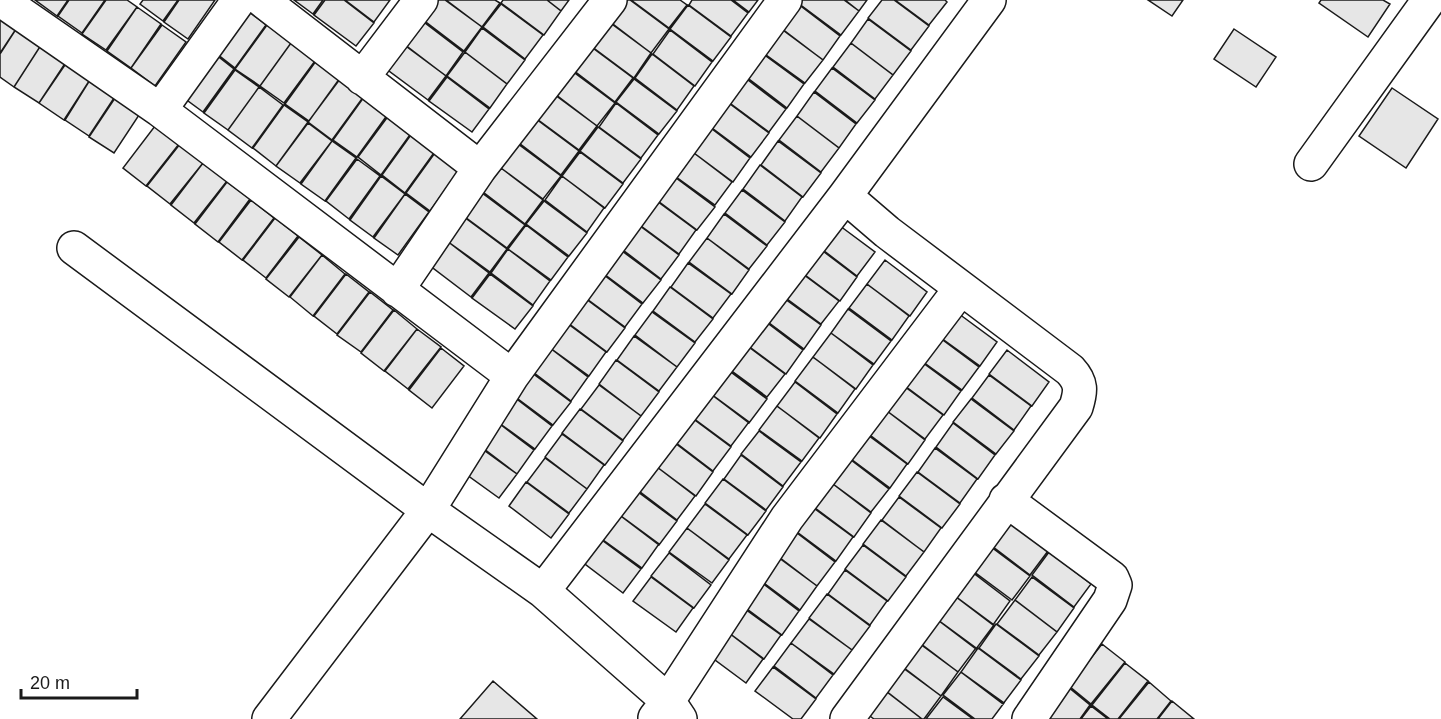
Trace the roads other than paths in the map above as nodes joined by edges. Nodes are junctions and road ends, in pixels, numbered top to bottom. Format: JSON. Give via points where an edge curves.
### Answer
{"nodes":[{"id":1,"x":1,"y":0,"type":"edge"},
{"id":2,"x":239,"y":0,"type":"edge"},
{"id":3,"x":262,"y":0,"type":"edge"},
{"id":4,"x":421,"y":0,"type":"edge"},
{"id":5,"x":610,"y":0,"type":"edge"},
{"id":6,"x":785,"y":0,"type":"edge"},
{"id":7,"x":989,"y":0,"type":"edge"},
{"id":8,"x":1429,"y":0,"type":"edge"},
{"id":9,"x":362,"y":78,"type":"junction"},
{"id":10,"x":160,"y":110,"type":"junction"},
{"id":11,"x":1311,"y":164,"type":"dead end"},
{"id":12,"x":480,"y":168,"type":"junction"},
{"id":13,"x":845,"y":196,"type":"junction"},
{"id":14,"x":74,"y":248,"type":"dead end"},
{"id":15,"x":961,"y":288,"type":"junction"},
{"id":16,"x":397,"y":290,"type":"junction"},
{"id":17,"x":512,"y":376,"type":"junction"},
{"id":18,"x":1006,"y":500,"type":"junction"},
{"id":19,"x":428,"y":510,"type":"junction"},
{"id":20,"x":543,"y":591,"type":"junction"},
{"id":21,"x":668,"y":713,"type":"edge"},
{"id":22,"x":269,"y":719,"type":"edge"},
{"id":23,"x":847,"y":719,"type":"edge"},
{"id":24,"x":1029,"y":719,"type":"edge"}],
"edges":[{"from":1,"to":10,"type":"street"},
{"from":2,"to":10,"type":"street"},
{"from":3,"to":9,"type":"street"},
{"from":4,"to":9,"type":"street"},
{"from":5,"to":12,"type":"street"},
{"from":6,"to":17,"type":"street"},
{"from":7,"to":13,"type":"street"},
{"from":8,"to":11,"type":"street"},
{"from":9,"to":12,"type":"street"},
{"from":10,"to":16,"type":"street"},
{"from":12,"to":16,"type":"street"},
{"from":13,"to":15,"type":"street"},
{"from":13,"to":20,"type":"street"},
{"from":14,"to":19,"type":"street"},
{"from":15,"to":18,"type":"street","via":[[1079,380],[1081,392],[1076,407]]},
{"from":15,"to":21,"type":"street","via":[[787,518]]},
{"from":16,"to":17,"type":"street"},
{"from":17,"to":19,"type":"street"},
{"from":18,"to":23,"type":"street"},
{"from":18,"to":24,"type":"street","via":[[1112,578],[1114,585],[1110,600]]},
{"from":19,"to":20,"type":"street"},
{"from":19,"to":22,"type":"street"},
{"from":20,"to":21,"type":"street"}]}
